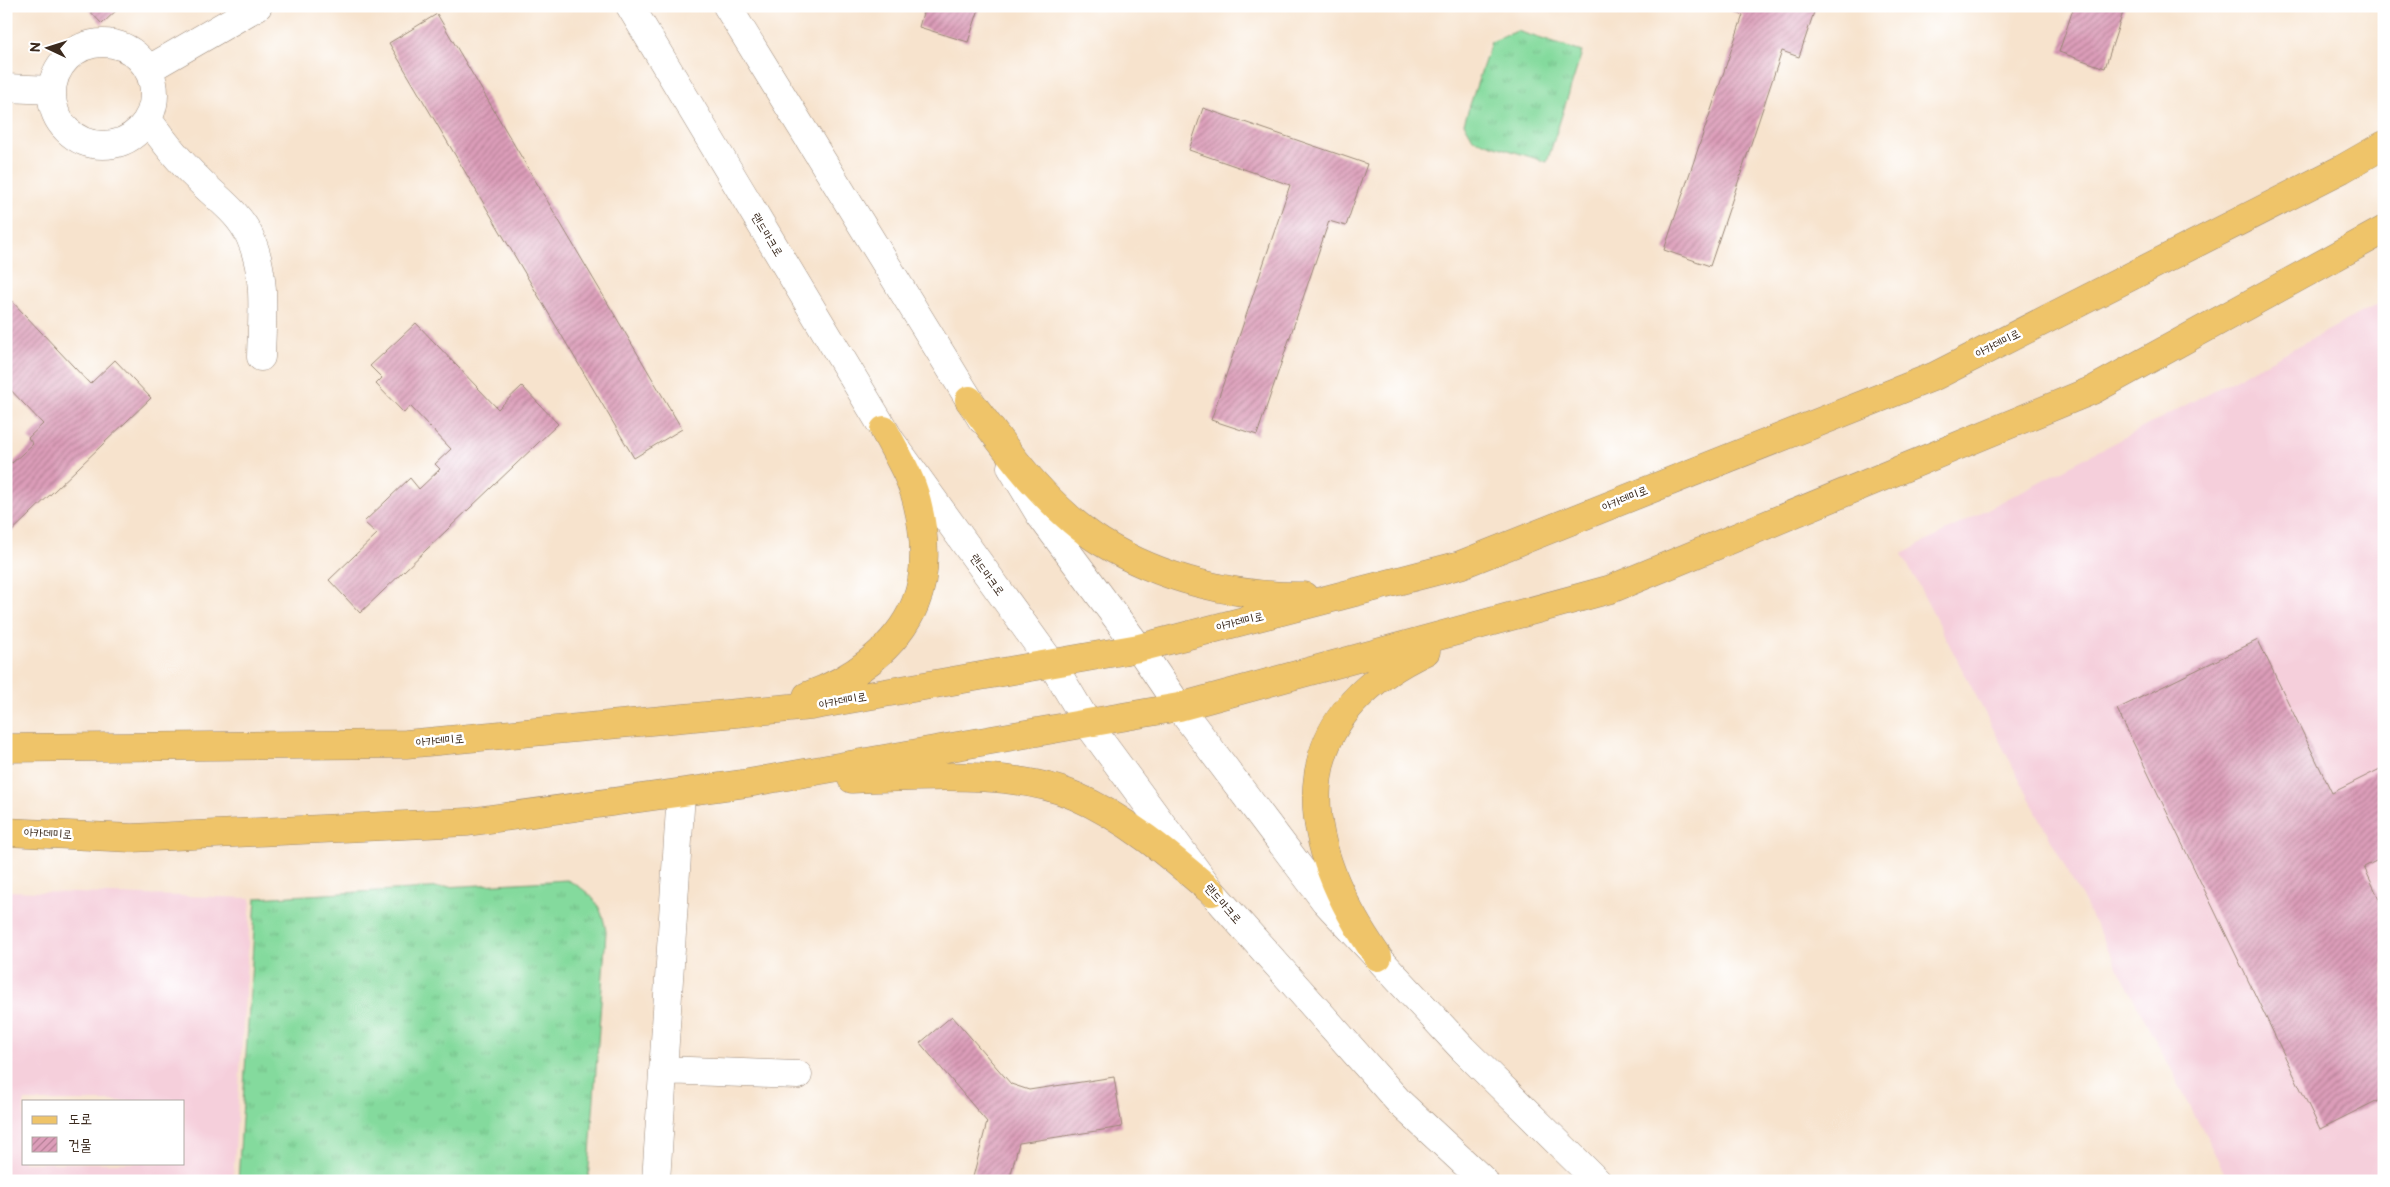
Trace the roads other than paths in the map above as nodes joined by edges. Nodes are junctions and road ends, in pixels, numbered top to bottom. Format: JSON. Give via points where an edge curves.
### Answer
{"nodes":[{"id":1,"x":258,"y":6,"type":"edge"},
{"id":2,"x":630,"y":6,"type":"edge"},
{"id":3,"x":727,"y":6,"type":"edge"},
{"id":4,"x":149,"y":69,"type":"junction"},
{"id":5,"x":6,"y":88,"type":"edge"},
{"id":6,"x":52,"y":90,"type":"junction"},
{"id":7,"x":148,"y":120,"type":"junction"},
{"id":8,"x":2384,"y":145,"type":"edge"},
{"id":9,"x":2384,"y":230,"type":"edge"},
{"id":10,"x":261,"y":357,"type":"dead end"},
{"id":11,"x":969,"y":400,"type":"junction"},
{"id":12,"x":884,"y":430,"type":"junction"},
{"id":13,"x":1363,"y":590,"type":"junction"},
{"id":14,"x":1511,"y":616,"type":"junction"},
{"id":15,"x":1139,"y":648,"type":"junction"},
{"id":16,"x":1052,"y":664,"type":"junction"},
{"id":17,"x":1180,"y":707,"type":"junction"},
{"id":18,"x":743,"y":712,"type":"junction"},
{"id":19,"x":1088,"y":724,"type":"junction"},
{"id":20,"x":6,"y":748,"type":"edge"},
{"id":21,"x":748,"y":783,"type":"junction"},
{"id":22,"x":681,"y":793,"type":"junction"},
{"id":23,"x":6,"y":832,"type":"edge"},
{"id":24,"x":1212,"y":892,"type":"junction"},
{"id":25,"x":1378,"y":957,"type":"junction"},
{"id":26,"x":663,"y":1070,"type":"junction"},
{"id":27,"x":798,"y":1075,"type":"dead end"},
{"id":28,"x":656,"y":1181,"type":"edge"},
{"id":29,"x":1484,"y":1181,"type":"edge"},
{"id":30,"x":1597,"y":1181,"type":"edge"}],
"edges":[{"from":1,"to":4,"type":"street"},
{"from":2,"to":12,"type":"street","name":"랜드마크로"},
{"from":3,"to":11,"type":"street"},
{"from":4,"to":6,"type":"street","via":[[138,55],[123,46],[91,43],[76,49],[64,60]]},
{"from":4,"to":7,"type":"street","via":[[154,86],[154,104]]},
{"from":5,"to":6,"type":"street"},
{"from":6,"to":7,"type":"street","via":[[53,106],[60,121],[71,134],[87,143],[104,146],[121,142],[136,134]]},
{"from":7,"to":10,"type":"street","via":[[175,156],[238,216],[250,236],[259,265],[263,298]]},
{"from":8,"to":13,"type":"main road","name":"아카데미로","via":[[1935,376],[1460,565]]},
{"from":9,"to":14,"type":"main road","name":"아카데미로","via":[[2094,390],[1611,589]]},
{"from":11,"to":13,"type":"main road","via":[[1035,484],[1066,515],[1099,542],[1135,561],[1218,588],[1256,594],[1318,595]]},
{"from":11,"to":15,"type":"street","via":[[1040,514]]},
{"from":12,"to":16,"type":"street","name":"랜드마크로"},
{"from":12,"to":18,"type":"main road","via":[[908,475],[917,502],[924,552],[916,603],[904,625],[870,661],[849,677],[793,702]]},
{"from":13,"to":15,"type":"main road","name":"아카데미로"},
{"from":14,"to":17,"type":"main road","name":"아카데미로"},
{"from":14,"to":25,"type":"main road","via":[[1436,646],[1371,684],[1339,719],[1319,762],[1317,782],[1322,838],[1331,871],[1357,928]]},
{"from":15,"to":16,"type":"main road","name":"아카데미로"},
{"from":15,"to":17,"type":"street"},
{"from":16,"to":18,"type":"main road","name":"아카데미로","via":[[811,706]]},
{"from":16,"to":19,"type":"street","name":"랜드마크로"},
{"from":17,"to":19,"type":"main road","name":"아카데미로"},
{"from":17,"to":25,"type":"street","via":[[1325,901]]},
{"from":18,"to":20,"type":"main road","name":"아카데미로","via":[[406,744]]},
{"from":19,"to":21,"type":"main road","name":"아카데미로"},
{"from":19,"to":24,"type":"street","name":"랜드마크로"},
{"from":21,"to":22,"type":"main road","name":"아카데미로"},
{"from":21,"to":24,"type":"main road","via":[[943,778],[1035,784],[1074,795],[1118,818]]},
{"from":22,"to":23,"type":"main road","name":"아카데미로","via":[[468,822],[132,838]]},
{"from":22,"to":26,"type":"street"},
{"from":24,"to":29,"type":"street","name":"랜드마크로","via":[[1400,1103]]},
{"from":25,"to":30,"type":"street","via":[[1463,1049]]},
{"from":26,"to":27,"type":"street"},
{"from":26,"to":28,"type":"street"}]}
